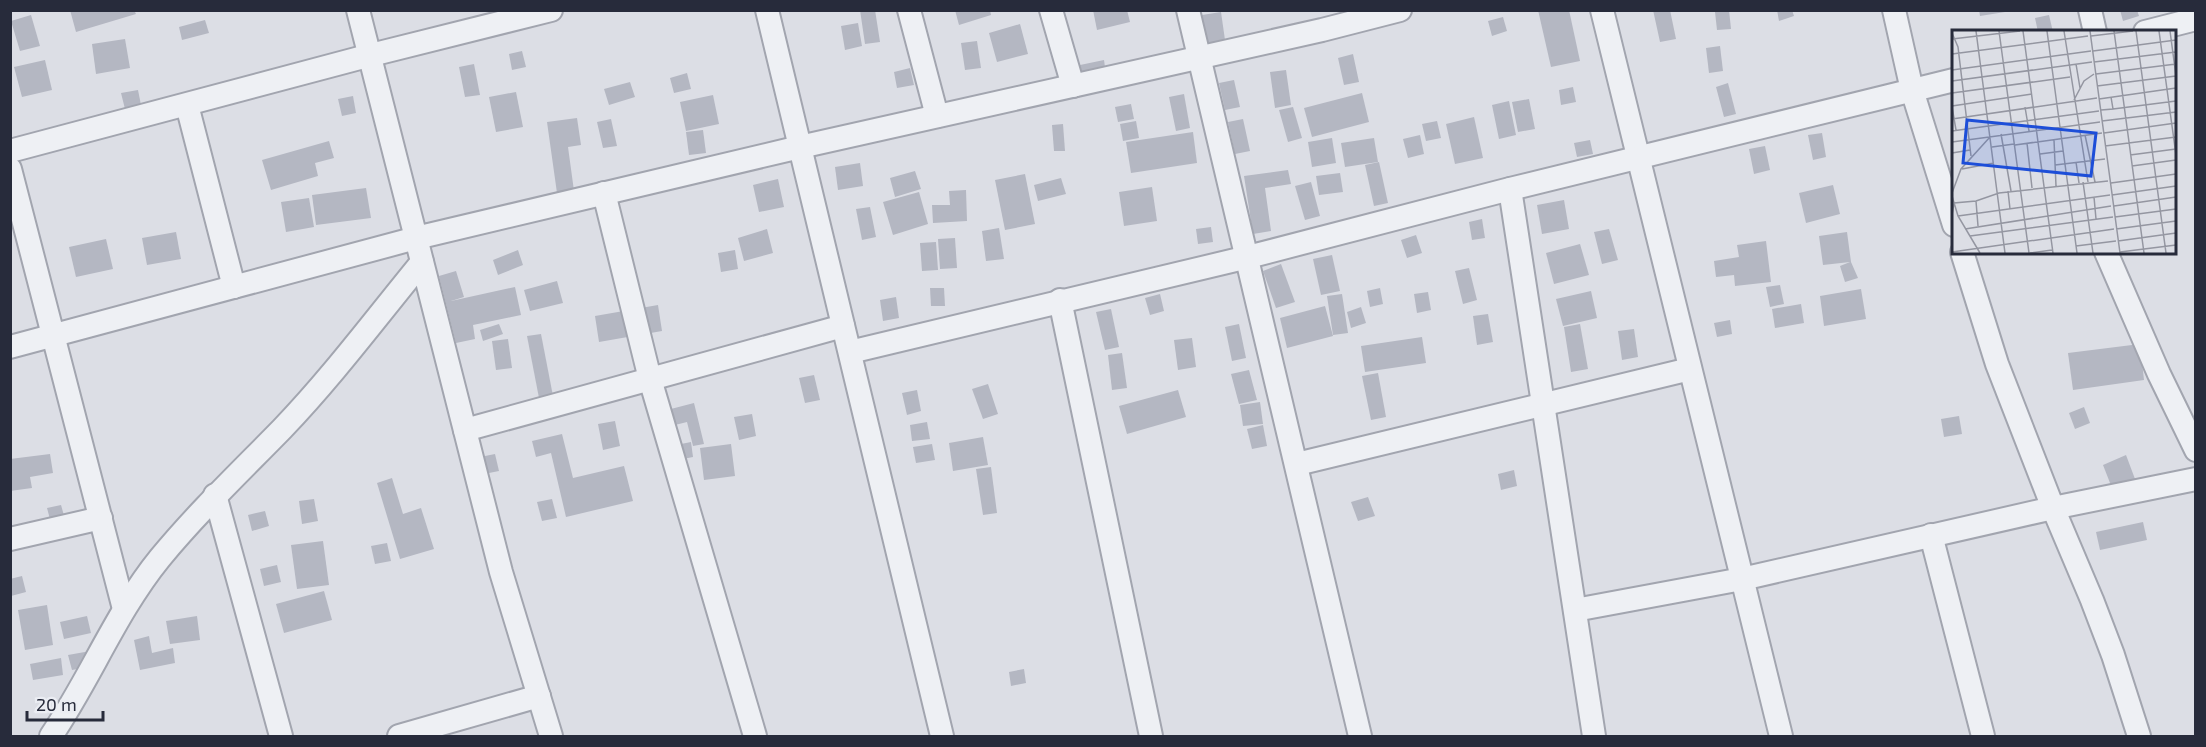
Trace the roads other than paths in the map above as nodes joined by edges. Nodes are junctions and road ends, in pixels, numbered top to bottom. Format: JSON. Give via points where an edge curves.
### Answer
{"nodes":[{"id":1,"x":358,"y":10,"type":"edge"},
{"id":2,"x":551,"y":10,"type":"edge"},
{"id":3,"x":767,"y":10,"type":"edge"},
{"id":4,"x":909,"y":10,"type":"edge"},
{"id":5,"x":1051,"y":10,"type":"edge"},
{"id":6,"x":1188,"y":10,"type":"edge"},
{"id":7,"x":1400,"y":10,"type":"edge"},
{"id":8,"x":1602,"y":10,"type":"edge"},
{"id":9,"x":1894,"y":10,"type":"edge"},
{"id":10,"x":2090,"y":10,"type":"edge"},
{"id":11,"x":505,"y":16,"type":"edge"},
{"id":12,"x":2196,"y":19,"type":"edge"},
{"id":13,"x":1320,"y":20,"type":"edge"},
{"id":14,"x":2095,"y":30,"type":"edge"},
{"id":15,"x":2153,"y":30,"type":"edge"},
{"id":16,"x":371,"y":56,"type":"junction"},
{"id":17,"x":1199,"y":58,"type":"junction"},
{"id":18,"x":1952,"y":80,"type":"edge"},
{"id":19,"x":1073,"y":86,"type":"junction"},
{"id":20,"x":1912,"y":90,"type":"junction"},
{"id":21,"x":187,"y":105,"type":"junction"},
{"id":22,"x":937,"y":116,"type":"junction"},
{"id":23,"x":800,"y":147,"type":"junction"},
{"id":24,"x":10,"y":151,"type":"edge"},
{"id":25,"x":1638,"y":158,"type":"junction"},
{"id":26,"x":10,"y":169,"type":"edge"},
{"id":27,"x":1510,"y":189,"type":"junction"},
{"id":28,"x":604,"y":194,"type":"junction"},
{"id":29,"x":1952,"y":219,"type":"edge"},
{"id":30,"x":416,"y":238,"type":"junction"},
{"id":31,"x":1963,"y":254,"type":"edge"},
{"id":32,"x":2107,"y":254,"type":"edge"},
{"id":33,"x":1248,"y":257,"type":"junction"},
{"id":34,"x":422,"y":262,"type":"junction"},
{"id":35,"x":234,"y":287,"type":"junction"},
{"id":36,"x":1060,"y":300,"type":"junction"},
{"id":37,"x":843,"y":326,"type":"junction"},
{"id":38,"x":53,"y":336,"type":"junction"},
{"id":39,"x":10,"y":347,"type":"edge"},
{"id":40,"x":850,"y":352,"type":"junction"},
{"id":41,"x":1690,"y":369,"type":"junction"},
{"id":42,"x":650,"y":379,"type":"junction"},
{"id":43,"x":1544,"y":406,"type":"junction"},
{"id":44,"x":465,"y":430,"type":"junction"},
{"id":45,"x":2196,"y":450,"type":"edge"},
{"id":46,"x":1297,"y":464,"type":"junction"},
{"id":47,"x":2196,"y":479,"type":"edge"},
{"id":48,"x":215,"y":495,"type":"junction"},
{"id":49,"x":2053,"y":508,"type":"junction"},
{"id":50,"x":100,"y":518,"type":"junction"},
{"id":51,"x":1931,"y":535,"type":"junction"},
{"id":52,"x":10,"y":539,"type":"edge"},
{"id":53,"x":1742,"y":579,"type":"junction"},
{"id":54,"x":124,"y":609,"type":"junction"},
{"id":55,"x":1575,"y":610,"type":"junction"},
{"id":56,"x":539,"y":696,"type":"junction"},
{"id":57,"x":51,"y":736,"type":"edge"},
{"id":58,"x":281,"y":736,"type":"edge"},
{"id":59,"x":399,"y":736,"type":"edge"},
{"id":60,"x":551,"y":736,"type":"edge"},
{"id":61,"x":755,"y":736,"type":"edge"},
{"id":62,"x":942,"y":736,"type":"edge"},
{"id":63,"x":1151,"y":736,"type":"edge"},
{"id":64,"x":1360,"y":736,"type":"edge"},
{"id":65,"x":1594,"y":736,"type":"edge"},
{"id":66,"x":1781,"y":736,"type":"edge"},
{"id":67,"x":1983,"y":736,"type":"edge"},
{"id":68,"x":2139,"y":736,"type":"edge"}],
"edges":[{"from":1,"to":16,"type":"street"},
{"from":2,"to":11,"type":"street"},
{"from":3,"to":23,"type":"street"},
{"from":4,"to":22,"type":"street"},
{"from":5,"to":19,"type":"street"},
{"from":6,"to":17,"type":"street"},
{"from":7,"to":13,"type":"street"},
{"from":8,"to":25,"type":"street"},
{"from":9,"to":20,"type":"street"},
{"from":10,"to":14,"type":"street"},
{"from":11,"to":16,"type":"street"},
{"from":12,"to":15,"type":"street"},
{"from":13,"to":17,"type":"street"},
{"from":16,"to":21,"type":"street"},
{"from":16,"to":30,"type":"street"},
{"from":17,"to":19,"type":"street"},
{"from":17,"to":33,"type":"street"},
{"from":18,"to":20,"type":"street"},
{"from":19,"to":22,"type":"street"},
{"from":20,"to":25,"type":"street"},
{"from":20,"to":29,"type":"street"},
{"from":21,"to":24,"type":"street"},
{"from":21,"to":35,"type":"street"},
{"from":22,"to":23,"type":"street"},
{"from":23,"to":28,"type":"street"},
{"from":23,"to":37,"type":"street"},
{"from":25,"to":27,"type":"street"},
{"from":25,"to":41,"type":"street"},
{"from":26,"to":38,"type":"street"},
{"from":27,"to":33,"type":"street"},
{"from":27,"to":43,"type":"street"},
{"from":28,"to":30,"type":"street"},
{"from":28,"to":42,"type":"street"},
{"from":30,"to":34,"type":"street"},
{"from":30,"to":35,"type":"street"},
{"from":31,"to":49,"type":"street","via":[[1997,364]]},
{"from":32,"to":45,"type":"street"},
{"from":33,"to":36,"type":"street"},
{"from":33,"to":46,"type":"street"},
{"from":34,"to":44,"type":"street"},
{"from":34,"to":48,"type":"street","via":[[319,387]]},
{"from":35,"to":38,"type":"street"},
{"from":36,"to":40,"type":"street"},
{"from":36,"to":63,"type":"street"},
{"from":37,"to":40,"type":"street"},
{"from":37,"to":42,"type":"street"},
{"from":38,"to":39,"type":"street"},
{"from":38,"to":50,"type":"street"},
{"from":40,"to":62,"type":"street"},
{"from":41,"to":43,"type":"street"},
{"from":41,"to":53,"type":"street"},
{"from":42,"to":44,"type":"street"},
{"from":42,"to":61,"type":"street"},
{"from":43,"to":46,"type":"street"},
{"from":43,"to":55,"type":"street"},
{"from":44,"to":56,"type":"street","via":[[501,572]]},
{"from":46,"to":64,"type":"street"},
{"from":47,"to":49,"type":"street"},
{"from":48,"to":54,"type":"street","via":[[159,559]]},
{"from":48,"to":58,"type":"street"},
{"from":49,"to":51,"type":"street"},
{"from":49,"to":68,"type":"street","via":[[2097,611]]},
{"from":50,"to":52,"type":"street"},
{"from":50,"to":54,"type":"street"},
{"from":51,"to":53,"type":"street"},
{"from":51,"to":67,"type":"street"},
{"from":53,"to":55,"type":"street"},
{"from":53,"to":66,"type":"street"},
{"from":54,"to":57,"type":"street"},
{"from":55,"to":65,"type":"street"},
{"from":56,"to":59,"type":"street"},
{"from":56,"to":60,"type":"street"}]}
